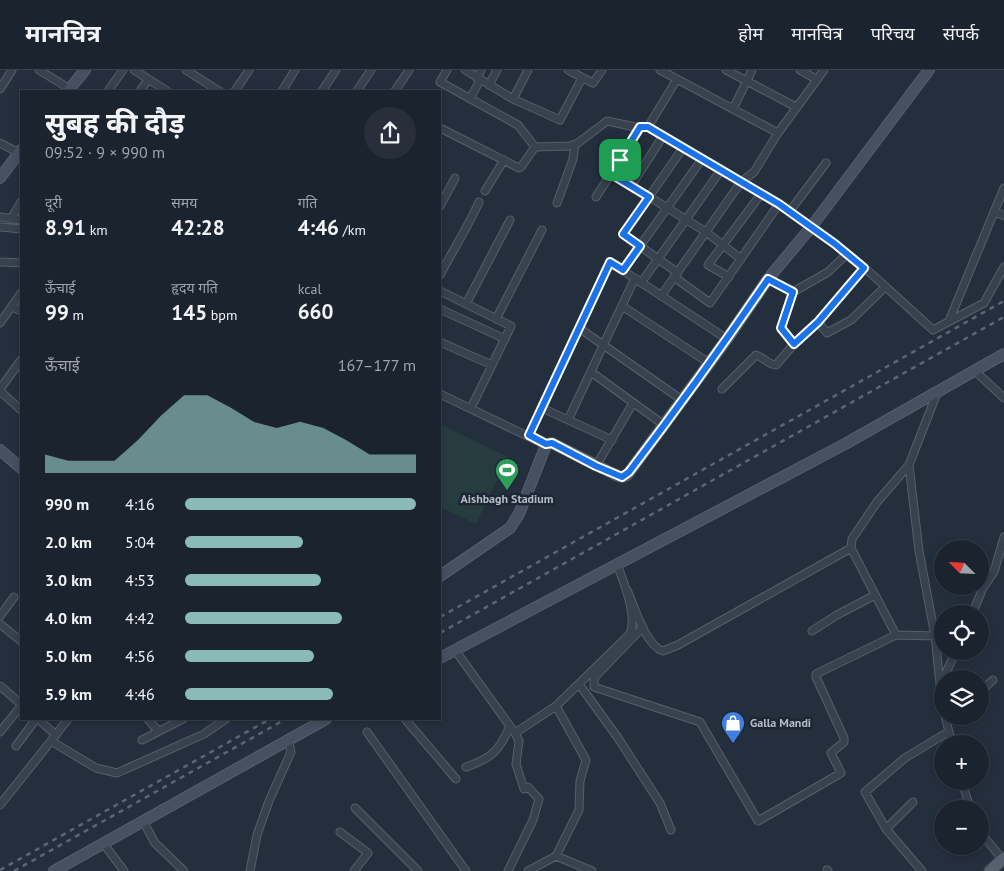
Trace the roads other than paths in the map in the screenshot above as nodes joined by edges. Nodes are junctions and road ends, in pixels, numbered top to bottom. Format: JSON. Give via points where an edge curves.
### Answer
{"nodes":[{"id":1,"x":12,"y":70,"type":"edge"},
{"id":2,"x":40,"y":70,"type":"edge"},
{"id":3,"x":84,"y":70,"type":"edge"},
{"id":4,"x":124,"y":70,"type":"edge"},
{"id":5,"x":134,"y":70,"type":"edge"},
{"id":6,"x":186,"y":70,"type":"edge"},
{"id":7,"x":249,"y":70,"type":"edge"},
{"id":8,"x":295,"y":70,"type":"edge"},
{"id":9,"x":336,"y":70,"type":"edge"},
{"id":10,"x":371,"y":70,"type":"edge"},
{"id":11,"x":409,"y":70,"type":"edge"},
{"id":12,"x":447,"y":70,"type":"edge"},
{"id":13,"x":465,"y":70,"type":"edge"},
{"id":14,"x":482,"y":70,"type":"edge"},
{"id":15,"x":497,"y":70,"type":"edge"},
{"id":16,"x":528,"y":70,"type":"edge"},
{"id":17,"x":568,"y":70,"type":"edge"},
{"id":18,"x":602,"y":70,"type":"edge"},
{"id":19,"x":660,"y":70,"type":"edge"},
{"id":20,"x":726,"y":70,"type":"edge"},
{"id":21,"x":752,"y":70,"type":"edge"},
{"id":22,"x":800,"y":70,"type":"edge"},
{"id":23,"x":824,"y":70,"type":"edge"},
{"id":24,"x":930,"y":70,"type":"edge"},
{"id":25,"x":582,"y":78,"type":"junction"},
{"id":26,"x":479,"y":79,"type":"junction"},
{"id":27,"x":677,"y":79,"type":"junction"},
{"id":28,"x":816,"y":79,"type":"junction"},
{"id":29,"x":148,"y":80,"type":"junction"},
{"id":30,"x":747,"y":81,"type":"junction"},
{"id":31,"x":489,"y":85,"type":"junction"},
{"id":32,"x":0,"y":89,"type":"edge"},
{"id":33,"x":69,"y":90,"type":"edge"},
{"id":34,"x":109,"y":90,"type":"edge"},
{"id":35,"x":141,"y":90,"type":"edge"},
{"id":36,"x":165,"y":90,"type":"edge"},
{"id":37,"x":217,"y":90,"type":"edge"},
{"id":38,"x":236,"y":90,"type":"edge"},
{"id":39,"x":283,"y":90,"type":"edge"},
{"id":40,"x":323,"y":90,"type":"edge"},
{"id":41,"x":359,"y":90,"type":"edge"},
{"id":42,"x":397,"y":90,"type":"edge"},
{"id":43,"x":470,"y":99,"type":"junction"},
{"id":44,"x":513,"y":99,"type":"junction"},
{"id":45,"x":796,"y":107,"type":"junction"},
{"id":46,"x":733,"y":109,"type":"junction"},
{"id":47,"x":644,"y":127,"type":"junction"},
{"id":48,"x":442,"y":129,"type":"dead end"},
{"id":49,"x":778,"y":133,"type":"junction"},
{"id":50,"x":663,"y":136,"type":"junction"},
{"id":51,"x":0,"y":143,"type":"edge"},
{"id":52,"x":575,"y":144,"type":"junction"},
{"id":53,"x":535,"y":147,"type":"junction"},
{"id":54,"x":683,"y":148,"type":"junction"},
{"id":55,"x":20,"y":152,"type":"edge"},
{"id":56,"x":702,"y":159,"type":"junction"},
{"id":57,"x":504,"y":160,"type":"junction"},
{"id":58,"x":826,"y":163,"type":"dead end"},
{"id":59,"x":721,"y":170,"type":"junction"},
{"id":60,"x":611,"y":174,"type":"junction"},
{"id":61,"x":0,"y":178,"type":"edge"},
{"id":62,"x":456,"y":178,"type":"dead end"},
{"id":63,"x":741,"y":182,"type":"junction"},
{"id":64,"x":631,"y":186,"type":"junction"},
{"id":65,"x":1004,"y":188,"type":"edge"},
{"id":66,"x":485,"y":191,"type":"dead end"},
{"id":67,"x":761,"y":194,"type":"junction"},
{"id":68,"x":596,"y":197,"type":"dead end"},
{"id":69,"x":649,"y":197,"type":"junction"},
{"id":70,"x":479,"y":202,"type":"dead end"},
{"id":71,"x":557,"y":203,"type":"dead end"},
{"id":72,"x":20,"y":204,"type":"edge"},
{"id":73,"x":441,"y":204,"type":"edge"},
{"id":74,"x":779,"y":204,"type":"junction"},
{"id":75,"x":667,"y":208,"type":"junction"},
{"id":76,"x":790,"y":211,"type":"junction"},
{"id":77,"x":994,"y":211,"type":"junction"},
{"id":78,"x":0,"y":216,"type":"edge"},
{"id":79,"x":1004,"y":216,"type":"edge"},
{"id":80,"x":11,"y":219,"type":"junction"},
{"id":81,"x":20,"y":220,"type":"edge"},
{"id":82,"x":510,"y":220,"type":"dead end"},
{"id":83,"x":686,"y":220,"type":"junction"},
{"id":84,"x":812,"y":226,"type":"junction"},
{"id":85,"x":0,"y":227,"type":"edge"},
{"id":86,"x":20,"y":229,"type":"edge"},
{"id":87,"x":542,"y":230,"type":"dead end"},
{"id":88,"x":706,"y":232,"type":"junction"},
{"id":89,"x":723,"y":245,"type":"junction"},
{"id":90,"x":640,"y":246,"type":"junction"},
{"id":91,"x":847,"y":254,"type":"junction"},
{"id":92,"x":658,"y":259,"type":"junction"},
{"id":93,"x":741,"y":259,"type":"junction"},
{"id":94,"x":0,"y":262,"type":"edge"},
{"id":95,"x":20,"y":263,"type":"edge"},
{"id":96,"x":1004,"y":267,"type":"edge"},
{"id":97,"x":864,"y":268,"type":"junction"},
{"id":98,"x":623,"y":270,"type":"junction"},
{"id":99,"x":441,"y":273,"type":"edge"},
{"id":100,"x":676,"y":275,"type":"junction"},
{"id":101,"x":728,"y":277,"type":"junction"},
{"id":102,"x":768,"y":279,"type":"junction"},
{"id":103,"x":638,"y":281,"type":"junction"},
{"id":104,"x":885,"y":287,"type":"junction"},
{"id":105,"x":441,"y":292,"type":"edge"},
{"id":106,"x":793,"y":292,"type":"junction"},
{"id":107,"x":20,"y":295,"type":"edge"},
{"id":108,"x":661,"y":296,"type":"junction"},
{"id":109,"x":466,"y":304,"type":"junction"},
{"id":110,"x":622,"y":306,"type":"junction"},
{"id":111,"x":12,"y":307,"type":"junction"},
{"id":112,"x":441,"y":309,"type":"edge"},
{"id":113,"x":20,"y":311,"type":"edge"},
{"id":114,"x":496,"y":319,"type":"junction"},
{"id":115,"x":949,"y":321,"type":"junction"},
{"id":116,"x":818,"y":322,"type":"junction"},
{"id":117,"x":0,"y":323,"type":"edge"},
{"id":118,"x":579,"y":328,"type":"junction"},
{"id":119,"x":504,"y":339,"type":"junction"},
{"id":120,"x":727,"y":339,"type":"junction"},
{"id":121,"x":441,"y":342,"type":"edge"},
{"id":122,"x":794,"y":344,"type":"junction"},
{"id":123,"x":604,"y":345,"type":"junction"},
{"id":124,"x":1004,"y":354,"type":"edge"},
{"id":125,"x":20,"y":361,"type":"edge"},
{"id":126,"x":709,"y":363,"type":"junction"},
{"id":127,"x":492,"y":365,"type":"junction"},
{"id":128,"x":974,"y":370,"type":"junction"},
{"id":129,"x":591,"y":372,"type":"junction"},
{"id":130,"x":722,"y":389,"type":"dead end"},
{"id":131,"x":0,"y":390,"type":"edge"},
{"id":132,"x":937,"y":393,"type":"junction"},
{"id":133,"x":441,"y":394,"type":"edge"},
{"id":134,"x":1004,"y":398,"type":"edge"},
{"id":135,"x":682,"y":400,"type":"junction"},
{"id":136,"x":634,"y":403,"type":"junction"},
{"id":137,"x":471,"y":408,"type":"junction"},
{"id":138,"x":542,"y":408,"type":"junction"},
{"id":139,"x":20,"y":409,"type":"edge"},
{"id":140,"x":568,"y":420,"type":"junction"},
{"id":141,"x":664,"y":425,"type":"junction"},
{"id":142,"x":529,"y":435,"type":"junction"},
{"id":143,"x":612,"y":440,"type":"junction"},
{"id":144,"x":546,"y":444,"type":"junction"},
{"id":145,"x":0,"y":450,"type":"edge"},
{"id":146,"x":909,"y":465,"type":"junction"},
{"id":147,"x":596,"y":466,"type":"junction"},
{"id":148,"x":20,"y":467,"type":"edge"},
{"id":149,"x":1004,"y":537,"type":"edge"},
{"id":150,"x":851,"y":548,"type":"junction"},
{"id":151,"x":616,"y":564,"type":"junction"},
{"id":152,"x":441,"y":575,"type":"edge"},
{"id":153,"x":627,"y":590,"type":"junction"},
{"id":154,"x":875,"y":596,"type":"junction"},
{"id":155,"x":14,"y":597,"type":"dead end"},
{"id":156,"x":976,"y":605,"type":"edge"},
{"id":157,"x":0,"y":616,"type":"edge"},
{"id":158,"x":0,"y":624,"type":"edge"},
{"id":159,"x":643,"y":627,"type":"junction"},
{"id":160,"x":934,"y":631,"type":"edge"},
{"id":161,"x":812,"y":632,"type":"dead end"},
{"id":162,"x":896,"y":635,"type":"junction"},
{"id":163,"x":934,"y":636,"type":"edge"},
{"id":164,"x":20,"y":640,"type":"edge"},
{"id":165,"x":455,"y":650,"type":"junction"},
{"id":166,"x":441,"y":657,"type":"edge"},
{"id":167,"x":993,"y":680,"type":"dead end"},
{"id":168,"x":579,"y":684,"type":"junction"},
{"id":169,"x":989,"y":684,"type":"edge"},
{"id":170,"x":0,"y":686,"type":"edge"},
{"id":171,"x":20,"y":704,"type":"edge"},
{"id":172,"x":20,"y":706,"type":"edge"},
{"id":173,"x":556,"y":706,"type":"junction"},
{"id":174,"x":36,"y":720,"type":"edge"},
{"id":175,"x":38,"y":720,"type":"edge"},
{"id":176,"x":67,"y":720,"type":"edge"},
{"id":177,"x":149,"y":720,"type":"edge"},
{"id":178,"x":181,"y":720,"type":"edge"},
{"id":179,"x":225,"y":720,"type":"edge"},
{"id":180,"x":324,"y":720,"type":"edge"},
{"id":181,"x":406,"y":720,"type":"edge"},
{"id":182,"x":947,"y":725,"type":"edge"},
{"id":183,"x":510,"y":726,"type":"junction"},
{"id":184,"x":158,"y":731,"type":"junction"},
{"id":185,"x":0,"y":732,"type":"edge"},
{"id":186,"x":367,"y":732,"type":"dead end"},
{"id":187,"x":948,"y":732,"type":"junction"},
{"id":188,"x":515,"y":733,"type":"junction"},
{"id":189,"x":56,"y":734,"type":"junction"},
{"id":190,"x":949,"y":735,"type":"edge"},
{"id":191,"x":288,"y":739,"type":"junction"},
{"id":192,"x":142,"y":740,"type":"dead end"},
{"id":193,"x":51,"y":741,"type":"junction"},
{"id":194,"x":16,"y":746,"type":"dead end"},
{"id":195,"x":466,"y":768,"type":"dead end"},
{"id":196,"x":456,"y":779,"type":"dead end"},
{"id":197,"x":1,"y":800,"type":"edge"},
{"id":198,"x":914,"y":802,"type":"dead end"},
{"id":199,"x":355,"y":808,"type":"dead end"},
{"id":200,"x":143,"y":821,"type":"junction"},
{"id":201,"x":886,"y":829,"type":"junction"},
{"id":202,"x":671,"y":830,"type":"dead end"},
{"id":203,"x":340,"y":832,"type":"dead end"},
{"id":204,"x":103,"y":843,"type":"junction"},
{"id":205,"x":989,"y":843,"type":"edge"},
{"id":206,"x":556,"y":856,"type":"junction"},
{"id":207,"x":1003,"y":859,"type":"edge"},
{"id":208,"x":54,"y":871,"type":"edge"},
{"id":209,"x":124,"y":871,"type":"edge"},
{"id":210,"x":184,"y":871,"type":"edge"},
{"id":211,"x":250,"y":871,"type":"edge"},
{"id":212,"x":354,"y":871,"type":"edge"},
{"id":213,"x":418,"y":871,"type":"edge"},
{"id":214,"x":466,"y":871,"type":"edge"},
{"id":215,"x":508,"y":871,"type":"edge"},
{"id":216,"x":528,"y":871,"type":"edge"},
{"id":217,"x":592,"y":871,"type":"edge"},
{"id":218,"x":922,"y":871,"type":"edge"},
{"id":219,"x":990,"y":871,"type":"edge"}],
"edges":[{"from":1,"to":32,"type":"street"},
{"from":2,"to":33,"type":"street"},
{"from":3,"to":33,"type":"street"},
{"from":4,"to":34,"type":"street"},
{"from":5,"to":29,"type":"street"},
{"from":6,"to":37,"type":"street"},
{"from":7,"to":38,"type":"street"},
{"from":8,"to":39,"type":"street"},
{"from":9,"to":40,"type":"street"},
{"from":10,"to":41,"type":"street"},
{"from":11,"to":42,"type":"street"},
{"from":12,"to":43,"type":"street","via":[[440,82]]},
{"from":13,"to":26,"type":"street"},
{"from":14,"to":26,"type":"street"},
{"from":15,"to":31,"type":"street"},
{"from":16,"to":44,"type":"street"},
{"from":17,"to":25,"type":"street"},
{"from":18,"to":25,"type":"street","via":[[593,83]]},
{"from":19,"to":27,"type":"street"},
{"from":20,"to":30,"type":"street"},
{"from":21,"to":30,"type":"street"},
{"from":22,"to":28,"type":"street"},
{"from":23,"to":28,"type":"street"},
{"from":24,"to":84,"type":"street"},
{"from":25,"to":44,"type":"street","via":[[560,120]]},
{"from":26,"to":31,"type":"street"},
{"from":26,"to":43,"type":"street"},
{"from":27,"to":46,"type":"street"},
{"from":27,"to":47,"type":"street"},
{"from":28,"to":45,"type":"street"},
{"from":29,"to":35,"type":"street"},
{"from":29,"to":36,"type":"street"},
{"from":30,"to":45,"type":"street"},
{"from":30,"to":46,"type":"street"},
{"from":31,"to":44,"type":"street"},
{"from":43,"to":53,"type":"street","via":[[518,125]]},
{"from":45,"to":49,"type":"street"},
{"from":46,"to":49,"type":"street"},
{"from":47,"to":50,"type":"street"},
{"from":47,"to":52,"type":"street","via":[[607,121]]},
{"from":47,"to":60,"type":"street"},
{"from":48,"to":57,"type":"street"},
{"from":49,"to":63,"type":"street","via":[[754,172]]},
{"from":50,"to":54,"type":"street"},
{"from":50,"to":64,"type":"street"},
{"from":51,"to":55,"type":"street"},
{"from":52,"to":53,"type":"street"},
{"from":52,"to":71,"type":"street","via":[[570,170]]},
{"from":53,"to":57,"type":"street","via":[[520,168]]},
{"from":54,"to":56,"type":"street"},
{"from":54,"to":69,"type":"street"},
{"from":55,"to":61,"type":"street"},
{"from":56,"to":59,"type":"street"},
{"from":56,"to":75,"type":"street"},
{"from":57,"to":66,"type":"street"},
{"from":58,"to":76,"type":"street"},
{"from":59,"to":63,"type":"street"},
{"from":59,"to":83,"type":"street"},
{"from":60,"to":64,"type":"street"},
{"from":60,"to":68,"type":"street"},
{"from":62,"to":73,"type":"street"},
{"from":63,"to":67,"type":"street"},
{"from":63,"to":88,"type":"street"},
{"from":64,"to":69,"type":"street"},
{"from":65,"to":77,"type":"street"},
{"from":67,"to":74,"type":"street"},
{"from":67,"to":89,"type":"street"},
{"from":69,"to":75,"type":"street"},
{"from":69,"to":90,"type":"street","via":[[623,234]]},
{"from":70,"to":99,"type":"street"},
{"from":72,"to":80,"type":"street"},
{"from":74,"to":76,"type":"street"},
{"from":74,"to":93,"type":"street"},
{"from":75,"to":83,"type":"street"},
{"from":75,"to":90,"type":"street"},
{"from":76,"to":84,"type":"street"},
{"from":77,"to":79,"type":"street"},
{"from":77,"to":115,"type":"street"},
{"from":78,"to":80,"type":"street"},
{"from":80,"to":81,"type":"street"},
{"from":82,"to":109,"type":"street"},
{"from":83,"to":88,"type":"street"},
{"from":83,"to":92,"type":"street"},
{"from":84,"to":91,"type":"street"},
{"from":84,"to":102,"type":"street"},
{"from":85,"to":86,"type":"street"},
{"from":87,"to":114,"type":"street"},
{"from":88,"to":89,"type":"street"},
{"from":88,"to":100,"type":"street"},
{"from":89,"to":93,"type":"street"},
{"from":89,"to":101,"type":"street","via":[[708,265]]},
{"from":90,"to":92,"type":"street"},
{"from":90,"to":98,"type":"street"},
{"from":91,"to":97,"type":"street"},
{"from":91,"to":106,"type":"street","via":[[828,272]]},
{"from":92,"to":100,"type":"street"},
{"from":92,"to":103,"type":"street"},
{"from":93,"to":101,"type":"street"},
{"from":94,"to":95,"type":"street"},
{"from":96,"to":115,"type":"street","via":[[984,303]]},
{"from":97,"to":104,"type":"street"},
{"from":97,"to":116,"type":"street"},
{"from":98,"to":103,"type":"street"},
{"from":98,"to":118,"type":"street","via":[[610,262]]},
{"from":100,"to":101,"type":"street","via":[[710,303]]},
{"from":100,"to":108,"type":"street"},
{"from":102,"to":106,"type":"street"},
{"from":102,"to":120,"type":"street"},
{"from":103,"to":108,"type":"street"},
{"from":103,"to":110,"type":"street"},
{"from":104,"to":115,"type":"street","via":[[933,330]]},
{"from":104,"to":116,"type":"street","via":[[851,320],[827,333]]},
{"from":105,"to":109,"type":"street"},
{"from":106,"to":122,"type":"street","via":[[781,328]]},
{"from":107,"to":111,"type":"street"},
{"from":108,"to":120,"type":"street"},
{"from":109,"to":114,"type":"street"},
{"from":110,"to":123,"type":"street"},
{"from":110,"to":126,"type":"street"},
{"from":111,"to":113,"type":"street"},
{"from":111,"to":117,"type":"street"},
{"from":112,"to":119,"type":"street"},
{"from":114,"to":119,"type":"street","via":[[511,326]]},
{"from":116,"to":122,"type":"street"},
{"from":118,"to":123,"type":"street"},
{"from":118,"to":138,"type":"street"},
{"from":119,"to":127,"type":"street"},
{"from":120,"to":126,"type":"street"},
{"from":121,"to":127,"type":"street"},
{"from":122,"to":130,"type":"street","via":[[776,365],[756,355]]},
{"from":123,"to":129,"type":"street"},
{"from":123,"to":135,"type":"street"},
{"from":124,"to":128,"type":"street"},
{"from":125,"to":131,"type":"street"},
{"from":126,"to":135,"type":"street"},
{"from":127,"to":137,"type":"street"},
{"from":128,"to":132,"type":"street"},
{"from":128,"to":134,"type":"street"},
{"from":129,"to":136,"type":"street"},
{"from":129,"to":140,"type":"street"},
{"from":131,"to":139,"type":"street"},
{"from":132,"to":146,"type":"street"},
{"from":132,"to":151,"type":"street"},
{"from":133,"to":137,"type":"street"},
{"from":135,"to":141,"type":"street"},
{"from":136,"to":141,"type":"street"},
{"from":136,"to":143,"type":"street"},
{"from":137,"to":142,"type":"street"},
{"from":138,"to":140,"type":"street"},
{"from":138,"to":142,"type":"street"},
{"from":140,"to":143,"type":"street"},
{"from":141,"to":147,"type":"street","via":[[625,476],[620,477]]},
{"from":142,"to":144,"type":"street"},
{"from":143,"to":147,"type":"street"},
{"from":144,"to":147,"type":"street","via":[[552,443]]},
{"from":144,"to":152,"type":"street","via":[[519,514],[510,528]]},
{"from":145,"to":148,"type":"street"},
{"from":146,"to":150,"type":"street","via":[[876,502],[852,540]]},
{"from":146,"to":160,"type":"street","via":[[919,551]]},
{"from":149,"to":156,"type":"street","via":[[994,572]]},
{"from":150,"to":154,"type":"street"},
{"from":150,"to":159,"type":"street","via":[[663,651],[650,641]]},
{"from":151,"to":153,"type":"street"},
{"from":151,"to":165,"type":"street"},
{"from":153,"to":159,"type":"street"},
{"from":153,"to":168,"type":"street","via":[[632,629],[629,635]]},
{"from":154,"to":161,"type":"street"},
{"from":154,"to":162,"type":"street"},
{"from":155,"to":157,"type":"street"},
{"from":158,"to":164,"type":"street"},
{"from":159,"to":162,"type":"street","via":[[594,678],[594,687],[700,722],[758,821],[841,773],[831,752],[844,742],[844,738],[816,674]]},
{"from":162,"to":163,"type":"street"},
{"from":165,"to":166,"type":"street"},
{"from":165,"to":183,"type":"street"},
{"from":167,"to":169,"type":"street"},
{"from":168,"to":173,"type":"street"},
{"from":168,"to":202,"type":"street","via":[[660,803]]},
{"from":170,"to":171,"type":"street"},
{"from":172,"to":185,"type":"street"},
{"from":173,"to":188,"type":"street"},
{"from":173,"to":206,"type":"street","via":[[586,760],[580,781],[579,810]]},
{"from":174,"to":194,"type":"street"},
{"from":175,"to":189,"type":"street"},
{"from":176,"to":189,"type":"street"},
{"from":177,"to":184,"type":"street"},
{"from":178,"to":184,"type":"street"},
{"from":179,"to":193,"type":"street","via":[[204,734],[117,773],[96,768]]},
{"from":180,"to":191,"type":"street"},
{"from":181,"to":196,"type":"street"},
{"from":182,"to":187,"type":"street"},
{"from":183,"to":188,"type":"street"},
{"from":183,"to":195,"type":"street","via":[[494,754]]},
{"from":184,"to":192,"type":"street"},
{"from":186,"to":214,"type":"street"},
{"from":187,"to":190,"type":"street"},
{"from":187,"to":201,"type":"street","via":[[905,758],[865,792]]},
{"from":188,"to":215,"type":"street","via":[[518,741],[516,764],[524,789],[528,787],[539,799],[534,820]]},
{"from":189,"to":193,"type":"street"},
{"from":191,"to":200,"type":"street"},
{"from":191,"to":211,"type":"street","via":[[291,752],[257,835]]},
{"from":193,"to":197,"type":"street"},
{"from":198,"to":201,"type":"street"},
{"from":199,"to":213,"type":"street"},
{"from":200,"to":204,"type":"street"},
{"from":200,"to":210,"type":"street","via":[[155,843]]},
{"from":201,"to":218,"type":"street"},
{"from":203,"to":212,"type":"street","via":[[368,853]]},
{"from":204,"to":208,"type":"street"},
{"from":204,"to":209,"type":"street"},
{"from":205,"to":207,"type":"street"},
{"from":206,"to":216,"type":"street"},
{"from":206,"to":217,"type":"street"},
{"from":207,"to":219,"type":"main road"}]}
